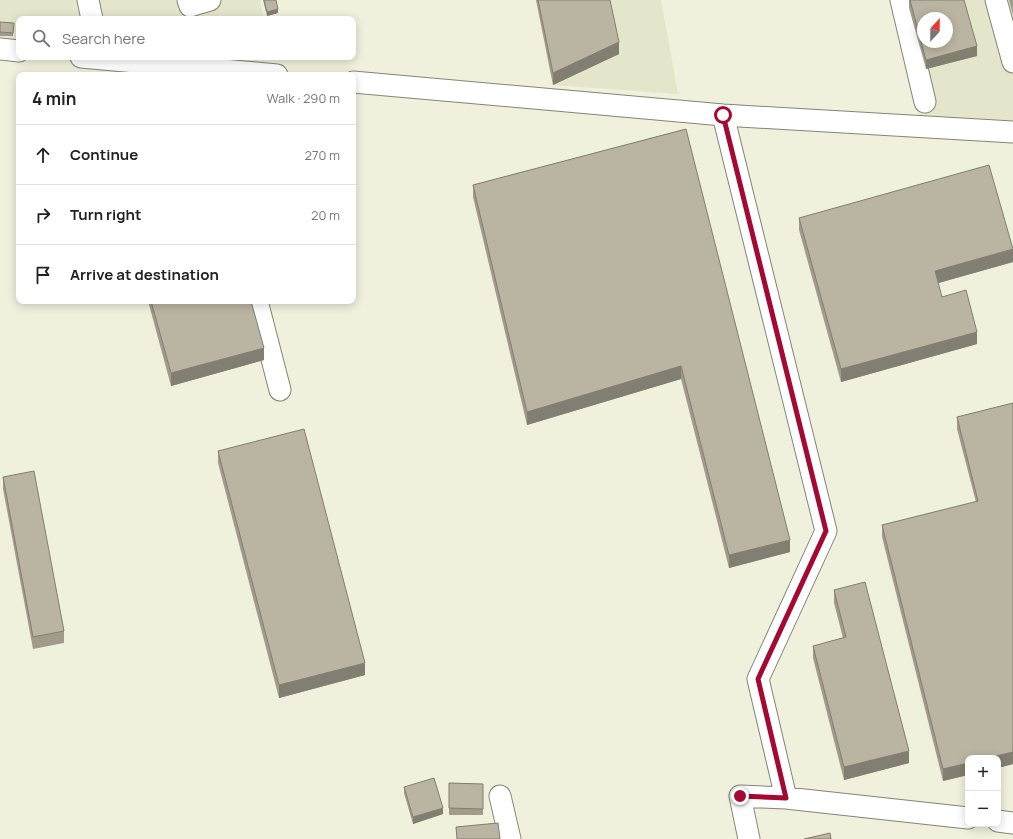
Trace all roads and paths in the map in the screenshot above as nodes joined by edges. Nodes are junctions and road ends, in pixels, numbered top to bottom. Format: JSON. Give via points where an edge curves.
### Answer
{"nodes":[{"id":1,"x":88,"y":0,"type":"edge"},
{"id":2,"x":210,"y":0,"type":"edge"},
{"id":3,"x":901,"y":0,"type":"edge"},
{"id":4,"x":996,"y":0,"type":"edge"},
{"id":5,"x":187,"y":8,"type":"edge"},
{"id":6,"x":91,"y":16,"type":"edge"},
{"id":7,"x":0,"y":49,"type":"edge"},
{"id":8,"x":16,"y":51,"type":"edge"},
{"id":9,"x":115,"y":60,"type":"edge"},
{"id":10,"x":1013,"y":62,"type":"edge"},
{"id":11,"x":184,"y":66,"type":"edge"},
{"id":12,"x":246,"y":72,"type":"edge"},
{"id":13,"x":356,"y":82,"type":"edge"},
{"id":14,"x":925,"y":102,"type":"dead end"},
{"id":15,"x":723,"y":115,"type":"junction"},
{"id":16,"x":1013,"y":132,"type":"edge"},
{"id":17,"x":258,"y":304,"type":"edge"},
{"id":18,"x":280,"y":390,"type":"dead end"},
{"id":19,"x":500,"y":796,"type":"dead end"},
{"id":20,"x":786,"y":798,"type":"junction"},
{"id":21,"x":965,"y":818,"type":"edge"},
{"id":22,"x":1001,"y":821,"type":"edge"},
{"id":23,"x":1013,"y":823,"type":"edge"},
{"id":24,"x":510,"y":839,"type":"edge"},
{"id":25,"x":749,"y":839,"type":"edge"}],
"edges":[{"from":1,"to":6,"type":"street"},
{"from":2,"to":5,"type":"street"},
{"from":3,"to":14,"type":"street"},
{"from":4,"to":10,"type":"street"},
{"from":7,"to":8,"type":"street"},
{"from":9,"to":11,"type":"street"},
{"from":11,"to":12,"type":"street"},
{"from":13,"to":15,"type":"street"},
{"from":15,"to":16,"type":"street"},
{"from":15,"to":20,"type":"street","via":[[826,531],[758,679]]},
{"from":17,"to":18,"type":"street"},
{"from":19,"to":24,"type":"street"},
{"from":20,"to":21,"type":"street"},
{"from":20,"to":25,"type":"street","via":[[740,796]]},
{"from":22,"to":23,"type":"street"}]}
